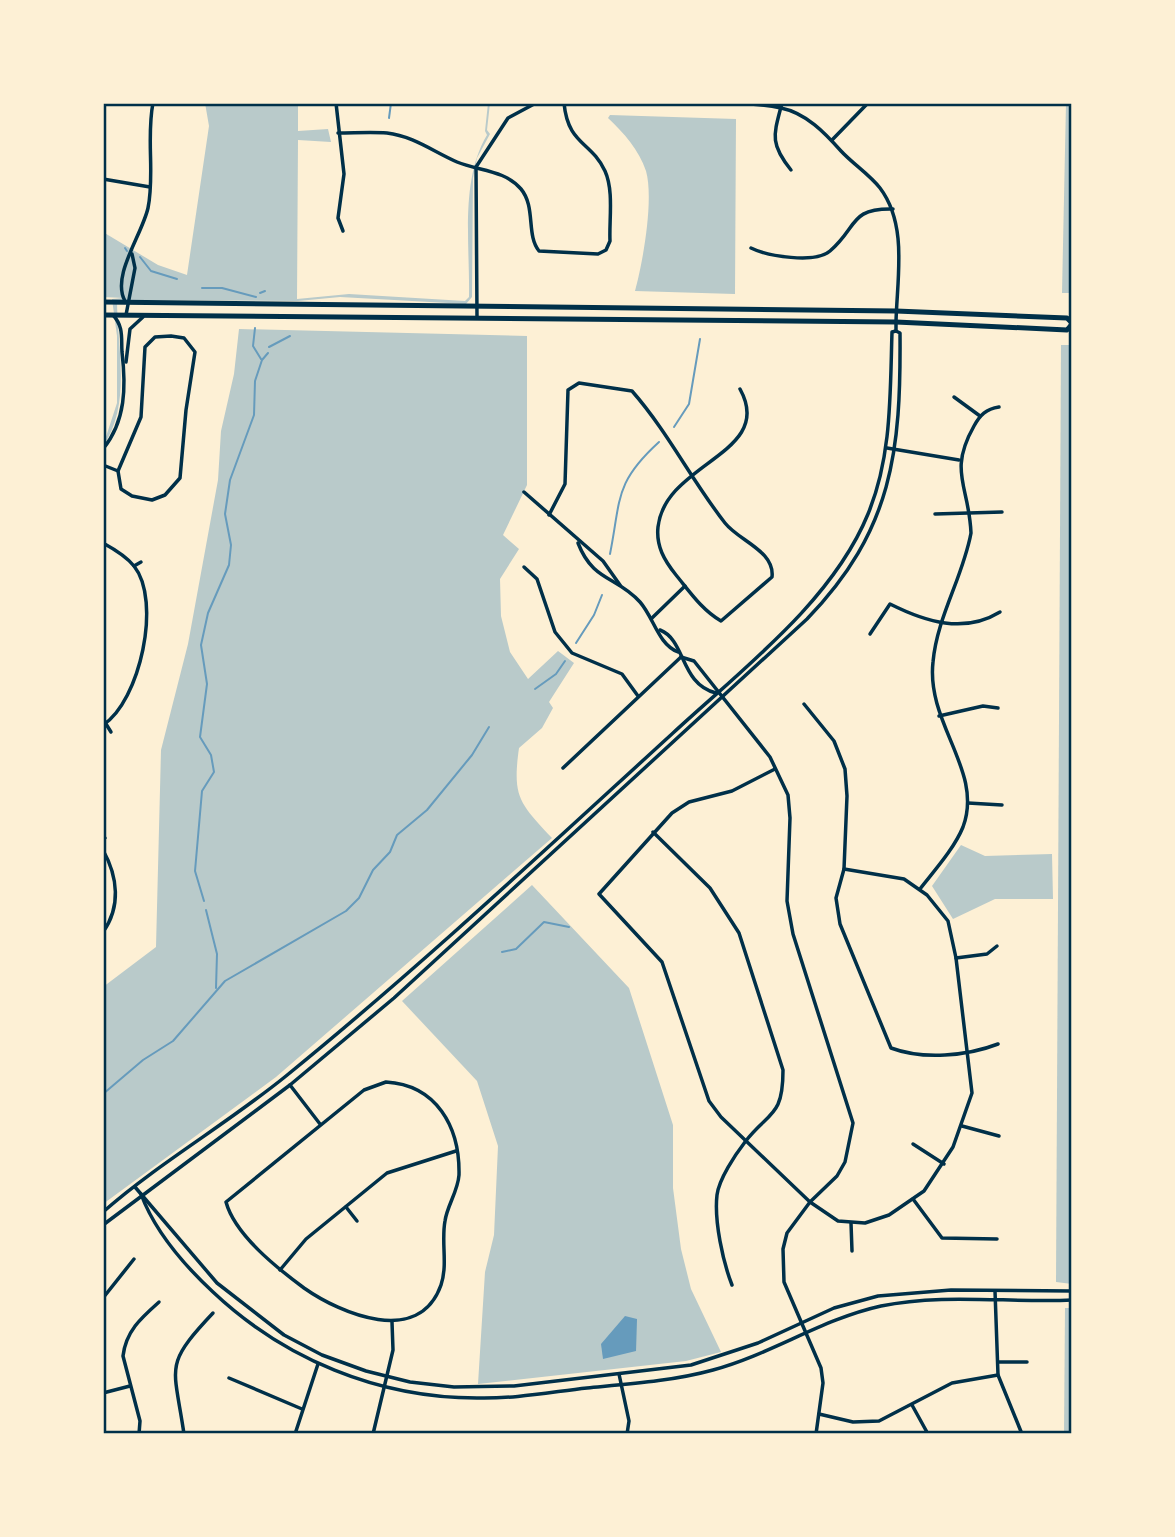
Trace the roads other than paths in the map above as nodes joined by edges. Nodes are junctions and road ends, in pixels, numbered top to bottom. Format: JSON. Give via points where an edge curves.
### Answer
{"nodes":[{"id":1,"x":153,"y":103,"type":"edge"},
{"id":2,"x":336,"y":103,"type":"edge"},
{"id":3,"x":536,"y":103,"type":"edge"},
{"id":4,"x":564,"y":103,"type":"edge"},
{"id":5,"x":621,"y":103,"type":"edge"},
{"id":6,"x":868,"y":103,"type":"edge"},
{"id":7,"x":721,"y":104,"type":"edge"},
{"id":8,"x":781,"y":105,"type":"edge"},
{"id":9,"x":338,"y":133,"type":"junction"},
{"id":10,"x":832,"y":140,"type":"junction"},
{"id":11,"x":476,"y":167,"type":"junction"},
{"id":12,"x":791,"y":170,"type":"dead end"},
{"id":13,"x":103,"y":179,"type":"edge"},
{"id":14,"x":150,"y":187,"type":"junction"},
{"id":15,"x":894,"y":209,"type":"junction"},
{"id":16,"x":343,"y":231,"type":"dead end"},
{"id":17,"x":751,"y":248,"type":"dead end"},
{"id":18,"x":132,"y":254,"type":"junction"},
{"id":19,"x":103,"y":302,"type":"edge"},
{"id":20,"x":126,"y":303,"type":"junction"},
{"id":21,"x":477,"y":306,"type":"junction"},
{"id":22,"x":896,"y":312,"type":"junction"},
{"id":23,"x":103,"y":315,"type":"edge"},
{"id":24,"x":112,"y":315,"type":"junction"},
{"id":25,"x":126,"y":315,"type":"junction"},
{"id":26,"x":146,"y":316,"type":"junction"},
{"id":27,"x":477,"y":317,"type":"junction"},
{"id":28,"x":896,"y":322,"type":"junction"},
{"id":29,"x":1072,"y":324,"type":"edge"},
{"id":30,"x":896,"y":331,"type":"junction"},
{"id":31,"x":125,"y":364,"type":"junction"},
{"id":32,"x":740,"y":389,"type":"dead end"},
{"id":33,"x":954,"y":397,"type":"dead end"},
{"id":34,"x":999,"y":407,"type":"dead end"},
{"id":35,"x":980,"y":416,"type":"junction"},
{"id":36,"x":887,"y":448,"type":"junction"},
{"id":37,"x":103,"y":449,"type":"edge"},
{"id":38,"x":897,"y":450,"type":"junction"},
{"id":39,"x":959,"y":460,"type":"junction"},
{"id":40,"x":103,"y":465,"type":"edge"},
{"id":41,"x":118,"y":471,"type":"junction"},
{"id":42,"x":692,"y":473,"type":"junction"},
{"id":43,"x":524,"y":492,"type":"dead end"},
{"id":44,"x":970,"y":512,"type":"junction"},
{"id":45,"x":1002,"y":512,"type":"dead end"},
{"id":46,"x":935,"y":514,"type":"dead end"},
{"id":47,"x":549,"y":515,"type":"junction"},
{"id":48,"x":103,"y":543,"type":"edge"},
{"id":49,"x":578,"y":543,"type":"junction"},
{"id":50,"x":141,"y":562,"type":"dead end"},
{"id":51,"x":134,"y":566,"type":"junction"},
{"id":52,"x":524,"y":567,"type":"dead end"},
{"id":53,"x":685,"y":586,"type":"junction"},
{"id":54,"x":621,"y":587,"type":"junction"},
{"id":55,"x":1000,"y":612,"type":"dead end"},
{"id":56,"x":652,"y":618,"type":"junction"},
{"id":57,"x":942,"y":623,"type":"junction"},
{"id":58,"x":659,"y":630,"type":"junction"},
{"id":59,"x":870,"y":634,"type":"dead end"},
{"id":60,"x":678,"y":652,"type":"junction"},
{"id":61,"x":681,"y":657,"type":"junction"},
{"id":62,"x":716,"y":693,"type":"junction"},
{"id":63,"x":638,"y":696,"type":"junction"},
{"id":64,"x":723,"y":700,"type":"junction"},
{"id":65,"x":804,"y":704,"type":"dead end"},
{"id":66,"x":998,"y":708,"type":"dead end"},
{"id":67,"x":939,"y":716,"type":"junction"},
{"id":68,"x":105,"y":724,"type":"edge"},
{"id":69,"x":111,"y":732,"type":"dead end"},
{"id":70,"x":563,"y":768,"type":"dead end"},
{"id":71,"x":775,"y":769,"type":"junction"},
{"id":72,"x":968,"y":803,"type":"junction"},
{"id":73,"x":1002,"y":805,"type":"dead end"},
{"id":74,"x":653,"y":832,"type":"junction"},
{"id":75,"x":103,"y":850,"type":"edge"},
{"id":76,"x":844,"y":869,"type":"junction"},
{"id":77,"x":920,"y":889,"type":"junction"},
{"id":78,"x":103,"y":932,"type":"edge"},
{"id":79,"x":997,"y":946,"type":"dead end"},
{"id":80,"x":956,"y":958,"type":"junction"},
{"id":81,"x":998,"y":1044,"type":"dead end"},
{"id":82,"x":968,"y":1051,"type":"junction"},
{"id":83,"x":290,"y":1085,"type":"junction"},
{"id":84,"x":320,"y":1124,"type":"junction"},
{"id":85,"x":962,"y":1126,"type":"junction"},
{"id":86,"x":999,"y":1136,"type":"dead end"},
{"id":87,"x":746,"y":1141,"type":"junction"},
{"id":88,"x":913,"y":1143,"type":"dead end"},
{"id":89,"x":456,"y":1151,"type":"junction"},
{"id":90,"x":944,"y":1164,"type":"junction"},
{"id":91,"x":135,"y":1187,"type":"junction"},
{"id":92,"x":141,"y":1195,"type":"junction"},
{"id":93,"x":913,"y":1199,"type":"junction"},
{"id":94,"x":810,"y":1202,"type":"junction"},
{"id":95,"x":346,"y":1207,"type":"junction"},
{"id":96,"x":103,"y":1212,"type":"edge"},
{"id":97,"x":357,"y":1221,"type":"dead end"},
{"id":98,"x":851,"y":1223,"type":"junction"},
{"id":99,"x":103,"y":1226,"type":"edge"},
{"id":100,"x":997,"y":1239,"type":"dead end"},
{"id":101,"x":852,"y":1251,"type":"dead end"},
{"id":102,"x":134,"y":1259,"type":"dead end"},
{"id":103,"x":280,"y":1270,"type":"junction"},
{"id":104,"x":732,"y":1286,"type":"dead end"},
{"id":105,"x":995,"y":1291,"type":"junction"},
{"id":106,"x":1072,"y":1291,"type":"edge"},
{"id":107,"x":103,"y":1298,"type":"edge"},
{"id":108,"x":1072,"y":1300,"type":"edge"},
{"id":109,"x":995,"y":1301,"type":"junction"},
{"id":110,"x":159,"y":1302,"type":"dead end"},
{"id":111,"x":214,"y":1313,"type":"dead end"},
{"id":112,"x":392,"y":1322,"type":"junction"},
{"id":113,"x":800,"y":1323,"type":"junction"},
{"id":114,"x":804,"y":1331,"type":"junction"},
{"id":115,"x":998,"y":1362,"type":"junction"},
{"id":116,"x":1027,"y":1362,"type":"dead end"},
{"id":117,"x":318,"y":1364,"type":"junction"},
{"id":118,"x":619,"y":1374,"type":"junction"},
{"id":119,"x":999,"y":1375,"type":"junction"},
{"id":120,"x":387,"y":1376,"type":"junction"},
{"id":121,"x":229,"y":1378,"type":"dead end"},
{"id":122,"x":621,"y":1384,"type":"junction"},
{"id":123,"x":130,"y":1386,"type":"junction"},
{"id":124,"x":385,"y":1387,"type":"junction"},
{"id":125,"x":103,"y":1393,"type":"edge"},
{"id":126,"x":912,"y":1405,"type":"junction"},
{"id":127,"x":302,"y":1409,"type":"junction"},
{"id":128,"x":819,"y":1415,"type":"junction"},
{"id":129,"x":139,"y":1434,"type":"edge"},
{"id":130,"x":184,"y":1434,"type":"edge"},
{"id":131,"x":295,"y":1434,"type":"edge"},
{"id":132,"x":373,"y":1434,"type":"edge"},
{"id":133,"x":627,"y":1434,"type":"edge"},
{"id":134,"x":816,"y":1434,"type":"edge"},
{"id":135,"x":928,"y":1434,"type":"edge"},
{"id":136,"x":1022,"y":1434,"type":"edge"}],
"edges":[{"from":1,"to":14,"type":"street"},
{"from":2,"to":9,"type":"street"},
{"from":3,"to":11,"type":"street","via":[[508,118]]},
{"from":4,"to":11,"type":"street","via":[[575,138],[606,172],[610,241],[603,252],[539,251],[531,209],[522,190],[505,176]]},
{"from":5,"to":7,"type":"street"},
{"from":6,"to":10,"type":"street"},
{"from":7,"to":8,"type":"street"},
{"from":8,"to":10,"type":"street"},
{"from":8,"to":12,"type":"street","via":[[773,137]]},
{"from":9,"to":11,"type":"street","via":[[389,133]]},
{"from":9,"to":16,"type":"street","via":[[344,174],[338,218]]},
{"from":10,"to":15,"type":"street","via":[[879,187]]},
{"from":11,"to":21,"type":"street"},
{"from":13,"to":14,"type":"street"},
{"from":14,"to":18,"type":"street","via":[[148,209]]},
{"from":15,"to":17,"type":"street","via":[[871,209],[858,217],[828,253],[815,257],[766,256]]},
{"from":15,"to":22,"type":"street"},
{"from":18,"to":20,"type":"street","via":[[135,268]]},
{"from":18,"to":20,"type":"street","via":[[120,292]]},
{"from":19,"to":20,"type":"main road"},
{"from":20,"to":21,"type":"main road"},
{"from":20,"to":25,"type":"street"},
{"from":21,"to":22,"type":"main road"},
{"from":21,"to":27,"type":"street"},
{"from":22,"to":28,"type":"street"},
{"from":22,"to":29,"type":"main road","via":[[1067,318]]},
{"from":23,"to":24,"type":"main road"},
{"from":24,"to":25,"type":"main road"},
{"from":24,"to":31,"type":"street","via":[[121,330]]},
{"from":25,"to":26,"type":"main road"},
{"from":26,"to":27,"type":"main road"},
{"from":26,"to":31,"type":"street","via":[[130,328]]},
{"from":27,"to":28,"type":"main road"},
{"from":28,"to":29,"type":"main road","via":[[1066,330]]},
{"from":28,"to":30,"type":"street"},
{"from":30,"to":36,"type":"street","via":[[892,332]]},
{"from":30,"to":38,"type":"street","via":[[900,333]]},
{"from":31,"to":37,"type":"street","via":[[121,412]]},
{"from":32,"to":42,"type":"street","via":[[745,398],[746,427],[730,449]]},
{"from":33,"to":35,"type":"street"},
{"from":34,"to":35,"type":"street"},
{"from":35,"to":39,"type":"street"},
{"from":36,"to":38,"type":"street"},
{"from":36,"to":62,"type":"street","via":[[868,516],[841,564],[801,613]]},
{"from":38,"to":39,"type":"street"},
{"from":38,"to":64,"type":"street","via":[[876,519],[849,569],[807,620]]},
{"from":39,"to":44,"type":"street"},
{"from":40,"to":41,"type":"street"},
{"from":41,"to":41,"type":"street","via":[[121,489],[145,500],[165,495],[180,478],[196,362],[195,352],[184,338],[155,337],[145,347],[141,417]]},
{"from":42,"to":47,"type":"street","via":[[632,391],[579,383],[568,390],[565,484]]},
{"from":42,"to":53,"type":"street","via":[[670,495],[660,515],[657,539],[665,561]]},
{"from":42,"to":53,"type":"street","via":[[726,525],[768,559],[773,570],[772,577],[721,621]]},
{"from":43,"to":47,"type":"street"},
{"from":44,"to":45,"type":"street"},
{"from":44,"to":46,"type":"street"},
{"from":44,"to":57,"type":"street","via":[[968,550]]},
{"from":47,"to":49,"type":"street"},
{"from":48,"to":51,"type":"street"},
{"from":49,"to":54,"type":"street","via":[[603,561]]},
{"from":49,"to":54,"type":"street","via":[[597,573]]},
{"from":50,"to":51,"type":"street"},
{"from":51,"to":68,"type":"street","via":[[142,582],[147,615],[135,683],[121,709]]},
{"from":52,"to":63,"type":"street","via":[[537,579],[555,632],[572,653],[622,674]]},
{"from":53,"to":56,"type":"street"},
{"from":54,"to":56,"type":"street"},
{"from":55,"to":57,"type":"street","via":[[978,624]]},
{"from":56,"to":58,"type":"street"},
{"from":57,"to":59,"type":"street","via":[[890,604]]},
{"from":57,"to":67,"type":"street","via":[[932,682]]},
{"from":58,"to":60,"type":"street","via":[[665,645]]},
{"from":58,"to":60,"type":"street","via":[[673,638]]},
{"from":60,"to":61,"type":"street"},
{"from":61,"to":62,"type":"street","via":[[700,684]]},
{"from":61,"to":62,"type":"street","via":[[694,661]]},
{"from":61,"to":63,"type":"street"},
{"from":62,"to":64,"type":"street"},
{"from":62,"to":91,"type":"street","via":[[453,934],[285,1078]]},
{"from":63,"to":70,"type":"street"},
{"from":64,"to":71,"type":"street"},
{"from":64,"to":83,"type":"street","via":[[459,942]]},
{"from":65,"to":76,"type":"street","via":[[834,741],[845,769]]},
{"from":66,"to":67,"type":"street","via":[[982,706]]},
{"from":67,"to":72,"type":"street","via":[[963,769]]},
{"from":68,"to":69,"type":"street"},
{"from":71,"to":74,"type":"street","via":[[732,791],[689,802]]},
{"from":71,"to":94,"type":"street","via":[[788,795],[787,901],[793,934],[853,1124],[837,1177]]},
{"from":72,"to":73,"type":"street"},
{"from":72,"to":77,"type":"street","via":[[957,837]]},
{"from":74,"to":87,"type":"street","via":[[710,888],[739,933],[783,1070],[783,1091],[774,1112]]},
{"from":74,"to":87,"type":"street","via":[[598,894],[662,962],[709,1101]]},
{"from":75,"to":78,"type":"street","via":[[116,882],[116,902]]},
{"from":76,"to":77,"type":"street","via":[[904,879]]},
{"from":76,"to":82,"type":"street","via":[[836,898],[840,924],[891,1048],[920,1055]]},
{"from":77,"to":80,"type":"street","via":[[948,921]]},
{"from":79,"to":80,"type":"street","via":[[987,954]]},
{"from":80,"to":82,"type":"street"},
{"from":81,"to":82,"type":"street"},
{"from":82,"to":85,"type":"street","via":[[972,1093]]},
{"from":83,"to":84,"type":"street"},
{"from":83,"to":92,"type":"street"},
{"from":84,"to":89,"type":"street","via":[[364,1090],[386,1082],[403,1083],[438,1103]]},
{"from":84,"to":103,"type":"street","via":[[226,1202],[229,1212]]},
{"from":85,"to":86,"type":"street"},
{"from":85,"to":90,"type":"street"},
{"from":87,"to":94,"type":"street"},
{"from":87,"to":104,"type":"street","via":[[717,1194],[723,1262]]},
{"from":88,"to":90,"type":"street"},
{"from":89,"to":95,"type":"street","via":[[387,1173]]},
{"from":89,"to":112,"type":"street","via":[[459,1177],[444,1221],[441,1284],[422,1312]]},
{"from":90,"to":93,"type":"street"},
{"from":91,"to":92,"type":"street"},
{"from":91,"to":96,"type":"street"},
{"from":92,"to":99,"type":"street"},
{"from":92,"to":117,"type":"street","via":[[147,1211],[196,1276],[260,1331]]},
{"from":92,"to":120,"type":"street","via":[[217,1283],[266,1323],[322,1355]]},
{"from":93,"to":98,"type":"street","via":[[878,1220]]},
{"from":93,"to":100,"type":"street","via":[[942,1238]]},
{"from":94,"to":98,"type":"street","via":[[838,1221]]},
{"from":94,"to":113,"type":"street","via":[[787,1233],[783,1249],[784,1282]]},
{"from":95,"to":97,"type":"street"},
{"from":95,"to":103,"type":"street","via":[[306,1239]]},
{"from":98,"to":101,"type":"street"},
{"from":102,"to":107,"type":"street"},
{"from":103,"to":112,"type":"street","via":[[311,1293],[364,1318]]},
{"from":105,"to":106,"type":"street"},
{"from":105,"to":109,"type":"street"},
{"from":105,"to":113,"type":"street","via":[[878,1296]]},
{"from":108,"to":109,"type":"street"},
{"from":109,"to":114,"type":"street","via":[[899,1303]]},
{"from":109,"to":115,"type":"street"},
{"from":110,"to":123,"type":"street","via":[[127,1339],[123,1356]]},
{"from":111,"to":130,"type":"street","via":[[175,1360]]},
{"from":112,"to":120,"type":"street","via":[[393,1350]]},
{"from":113,"to":114,"type":"street"},
{"from":113,"to":118,"type":"street","via":[[710,1360]]},
{"from":114,"to":122,"type":"street","via":[[719,1369]]},
{"from":114,"to":128,"type":"street","via":[[821,1368],[824,1395]]},
{"from":115,"to":116,"type":"street"},
{"from":115,"to":119,"type":"street"},
{"from":117,"to":124,"type":"street"},
{"from":117,"to":127,"type":"street"},
{"from":118,"to":120,"type":"street","via":[[478,1388]]},
{"from":118,"to":122,"type":"street"},
{"from":119,"to":126,"type":"street","via":[[952,1383]]},
{"from":119,"to":136,"type":"street"},
{"from":120,"to":124,"type":"street"},
{"from":121,"to":127,"type":"street"},
{"from":122,"to":124,"type":"street","via":[[479,1399]]},
{"from":122,"to":133,"type":"street"},
{"from":123,"to":125,"type":"street"},
{"from":123,"to":129,"type":"street"},
{"from":124,"to":132,"type":"street"},
{"from":126,"to":128,"type":"street","via":[[867,1422]]},
{"from":126,"to":135,"type":"street"},
{"from":127,"to":131,"type":"street"},
{"from":128,"to":134,"type":"street"}]}
